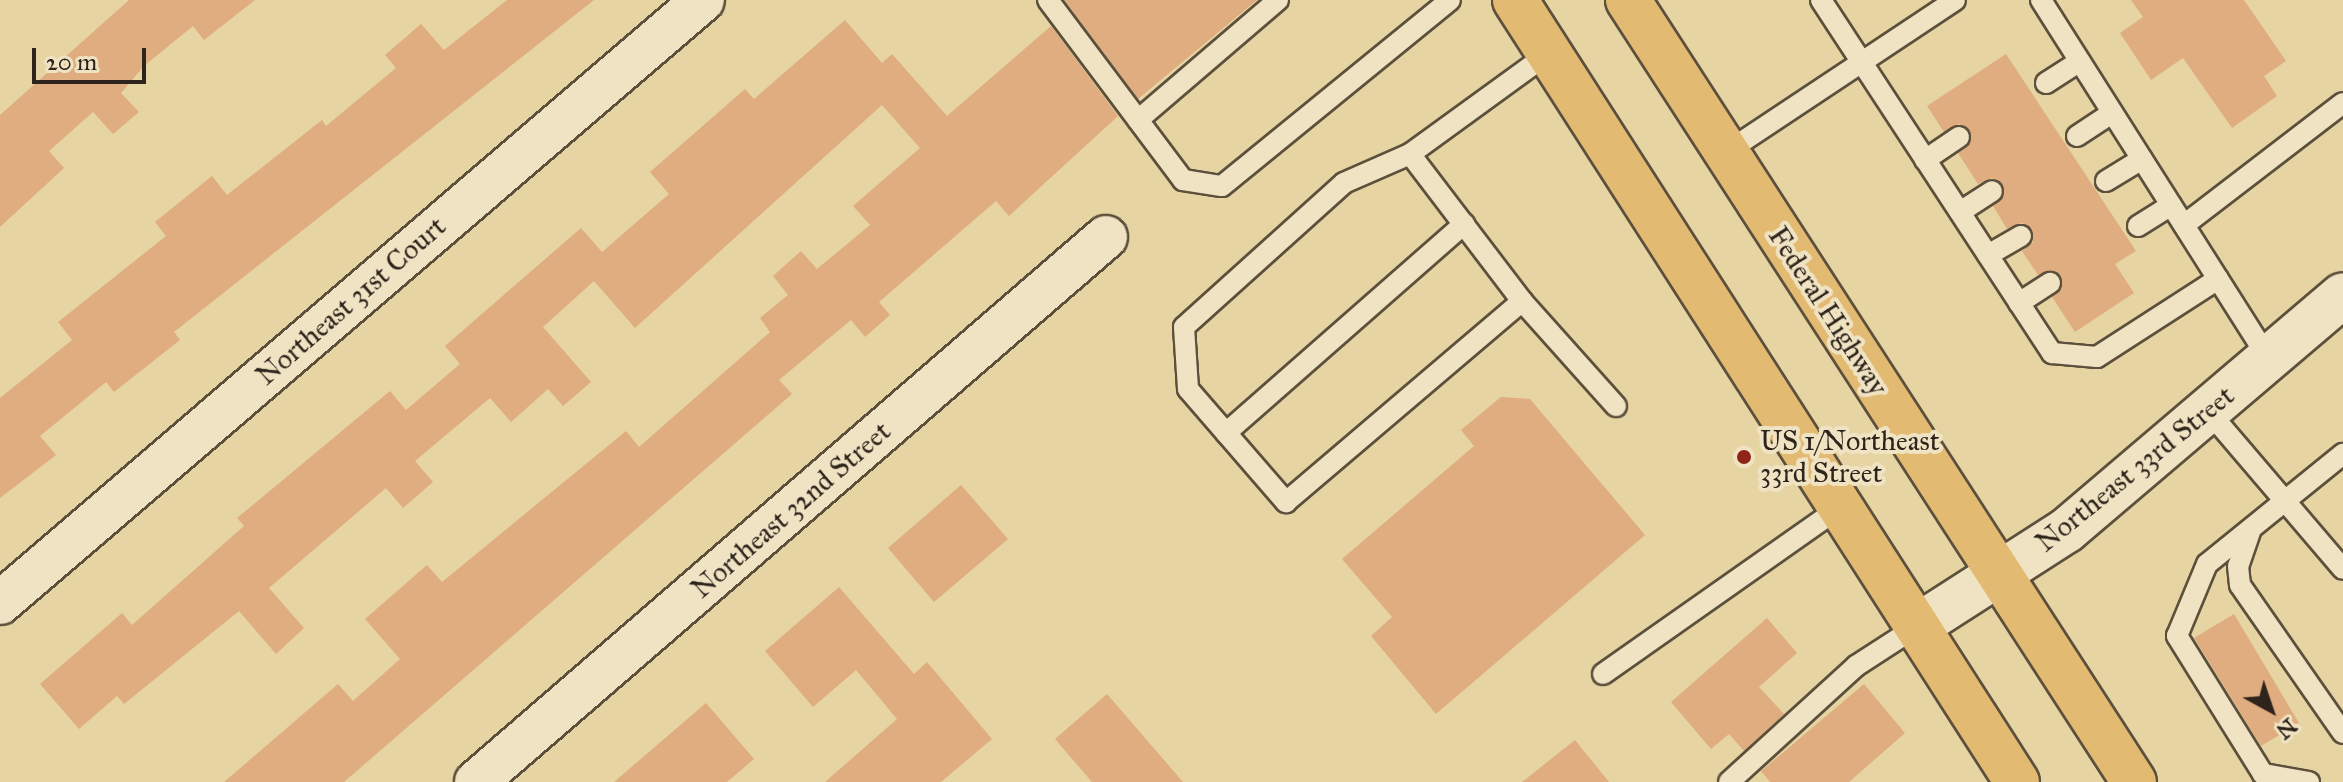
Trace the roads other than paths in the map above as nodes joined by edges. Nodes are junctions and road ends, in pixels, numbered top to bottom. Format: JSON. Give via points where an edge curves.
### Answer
{"nodes":[{"id":1,"x":703,"y":0,"type":"edge"},
{"id":2,"x":1048,"y":0,"type":"edge"},
{"id":3,"x":1278,"y":0,"type":"edge"},
{"id":4,"x":1450,"y":0,"type":"edge"},
{"id":5,"x":1515,"y":0,"type":"edge"},
{"id":6,"x":1628,"y":0,"type":"edge"},
{"id":7,"x":1955,"y":0,"type":"edge"},
{"id":8,"x":2041,"y":0,"type":"edge"},
{"id":9,"x":1828,"y":3,"type":"edge"},
{"id":10,"x":1549,"y":53,"type":"junction"},
{"id":11,"x":2080,"y":61,"type":"junction"},
{"id":12,"x":1861,"y":62,"type":"junction"},
{"id":13,"x":2046,"y":83,"type":"dead end"},
{"id":14,"x":2343,"y":103,"type":"edge"},
{"id":15,"x":2112,"y":113,"type":"junction"},
{"id":16,"x":1138,"y":120,"type":"junction"},
{"id":17,"x":2077,"y":136,"type":"dead end"},
{"id":18,"x":1959,"y":137,"type":"dead end"},
{"id":19,"x":1725,"y":153,"type":"junction"},
{"id":20,"x":1410,"y":154,"type":"junction"},
{"id":21,"x":2142,"y":159,"type":"junction"},
{"id":22,"x":1925,"y":160,"type":"junction"},
{"id":23,"x":2106,"y":181,"type":"dead end"},
{"id":24,"x":1992,"y":191,"type":"dead end"},
{"id":25,"x":2171,"y":205,"type":"junction"},
{"id":26,"x":1960,"y":212,"type":"junction"},
{"id":27,"x":1464,"y":224,"type":"junction"},
{"id":28,"x":2184,"y":225,"type":"junction"},
{"id":29,"x":2138,"y":226,"type":"dead end"},
{"id":30,"x":2021,"y":236,"type":"dead end"},
{"id":31,"x":1106,"y":237,"type":"dead end"},
{"id":32,"x":1988,"y":255,"type":"junction"},
{"id":33,"x":2218,"y":279,"type":"junction"},
{"id":34,"x":2050,"y":283,"type":"dead end"},
{"id":35,"x":2343,"y":295,"type":"edge"},
{"id":36,"x":1522,"y":301,"type":"junction"},
{"id":37,"x":2019,"y":303,"type":"junction"},
{"id":38,"x":2269,"y":359,"type":"junction"},
{"id":39,"x":1616,"y":406,"type":"dead end"},
{"id":40,"x":2209,"y":412,"type":"junction"},
{"id":41,"x":1226,"y":433,"type":"junction"},
{"id":42,"x":2343,"y":454,"type":"edge"},
{"id":43,"x":2286,"y":501,"type":"junction"},
{"id":44,"x":1841,"y":507,"type":"junction"},
{"id":45,"x":2250,"y":532,"type":"junction"},
{"id":46,"x":2343,"y":569,"type":"edge"},
{"id":47,"x":1998,"y":574,"type":"junction"},
{"id":48,"x":0,"y":603,"type":"edge"},
{"id":49,"x":1916,"y":627,"type":"junction"},
{"id":50,"x":1603,"y":674,"type":"dead end"},
{"id":51,"x":2343,"y":733,"type":"edge"},
{"id":52,"x":476,"y":782,"type":"edge"},
{"id":53,"x":1729,"y":782,"type":"edge"},
{"id":54,"x":2017,"y":782,"type":"edge"},
{"id":55,"x":2134,"y":782,"type":"edge"},
{"id":56,"x":2309,"y":782,"type":"edge"}],
"edges":[{"from":1,"to":48,"type":"street","name":"Northeast 31st Court"},
{"from":2,"to":16,"type":"lane"},
{"from":3,"to":16,"type":"lane"},
{"from":4,"to":16,"type":"lane","via":[[1222,186],[1183,180]]},
{"from":5,"to":10,"type":"main road"},
{"from":6,"to":19,"type":"main road","name":"Federal Highway"},
{"from":7,"to":12,"type":"lane"},
{"from":8,"to":11,"type":"lane"},
{"from":9,"to":12,"type":"lane"},
{"from":10,"to":20,"type":"lane"},
{"from":10,"to":44,"type":"main road"},
{"from":11,"to":13,"type":"lane"},
{"from":11,"to":15,"type":"lane"},
{"from":12,"to":19,"type":"lane"},
{"from":12,"to":22,"type":"lane"},
{"from":14,"to":28,"type":"lane"},
{"from":15,"to":17,"type":"lane"},
{"from":15,"to":21,"type":"lane"},
{"from":18,"to":22,"type":"lane"},
{"from":19,"to":47,"type":"main road","name":"Federal Highway"},
{"from":20,"to":27,"type":"lane"},
{"from":20,"to":41,"type":"lane","via":[[1344,183],[1184,327],[1188,389]]},
{"from":21,"to":23,"type":"lane"},
{"from":21,"to":25,"type":"lane"},
{"from":22,"to":26,"type":"lane"},
{"from":24,"to":26,"type":"lane"},
{"from":25,"to":28,"type":"lane"},
{"from":25,"to":29,"type":"lane"},
{"from":26,"to":32,"type":"lane"},
{"from":27,"to":36,"type":"lane"},
{"from":27,"to":41,"type":"lane"},
{"from":28,"to":33,"type":"lane"},
{"from":30,"to":32,"type":"lane"},
{"from":31,"to":52,"type":"street","name":"Northeast 32nd Street"},
{"from":32,"to":37,"type":"lane"},
{"from":33,"to":37,"type":"lane","via":[[2097,357],[2052,353]]},
{"from":33,"to":38,"type":"lane"},
{"from":34,"to":37,"type":"lane"},
{"from":35,"to":38,"type":"street","name":"Northeast 33rd Street"},
{"from":36,"to":39,"type":"lane"},
{"from":36,"to":41,"type":"lane","via":[[1286,502]]},
{"from":38,"to":40,"type":"street","name":"Northeast 33rd Street"},
{"from":40,"to":43,"type":"lane"},
{"from":40,"to":47,"type":"street","name":"Northeast 33rd Street","via":[[2067,530]]},
{"from":42,"to":43,"type":"lane"},
{"from":43,"to":45,"type":"lane"},
{"from":43,"to":46,"type":"lane"},
{"from":44,"to":49,"type":"main road"},
{"from":44,"to":50,"type":"lane"},
{"from":45,"to":51,"type":"lane","via":[[2238,566],[2240,585]]},
{"from":45,"to":56,"type":"lane","via":[[2207,564],[2177,636],[2263,774]]},
{"from":47,"to":49,"type":"street","name":"Northeast 33rd Street"},
{"from":47,"to":55,"type":"main road","name":"Federal Highway"},
{"from":49,"to":53,"type":"lane","via":[[1856,666]]},
{"from":49,"to":54,"type":"main road"}]}
